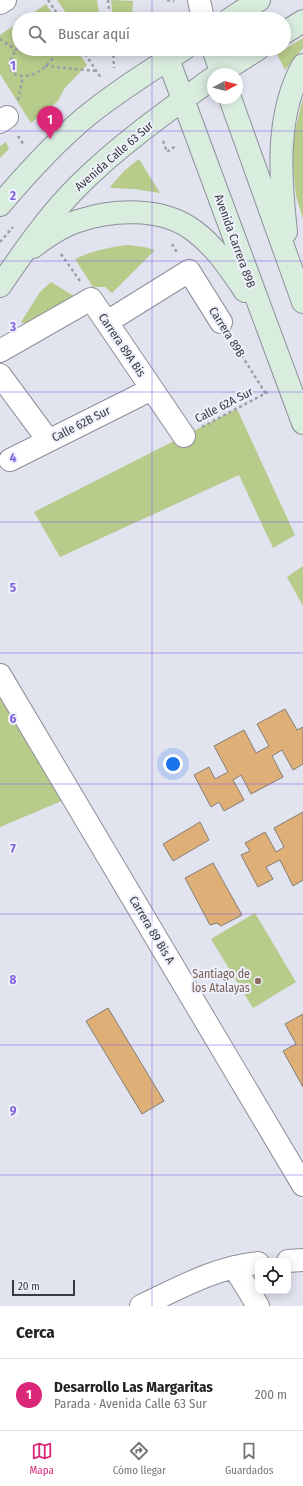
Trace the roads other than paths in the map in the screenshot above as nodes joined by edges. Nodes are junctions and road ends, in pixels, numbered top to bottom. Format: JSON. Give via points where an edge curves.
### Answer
{"nodes":[{"id":1,"x":5,"y":0,"type":"edge"},
{"id":2,"x":199,"y":0,"type":"edge"},
{"id":3,"x":259,"y":0,"type":"edge"},
{"id":4,"x":0,"y":3,"type":"edge"},
{"id":5,"x":202,"y":12,"type":"edge"},
{"id":6,"x":241,"y":12,"type":"edge"},
{"id":7,"x":303,"y":21,"type":"edge"},
{"id":8,"x":291,"y":29,"type":"edge"},
{"id":9,"x":173,"y":56,"type":"edge"},
{"id":10,"x":176,"y":56,"type":"edge"},
{"id":11,"x":215,"y":56,"type":"edge"},
{"id":12,"x":248,"y":56,"type":"edge"},
{"id":13,"x":303,"y":65,"type":"edge"},
{"id":14,"x":217,"y":68,"type":"edge"},
{"id":15,"x":230,"y":68,"type":"edge"},
{"id":16,"x":207,"y":83,"type":"edge"},
{"id":17,"x":183,"y":100,"type":"junction"},
{"id":18,"x":232,"y":104,"type":"edge"},
{"id":19,"x":0,"y":205,"type":"edge"},
{"id":20,"x":20,"y":256,"type":"junction"},
{"id":21,"x":290,"y":267,"type":"junction"},
{"id":22,"x":0,"y":286,"type":"edge"},
{"id":23,"x":303,"y":302,"type":"edge"},
{"id":24,"x":262,"y":315,"type":"junction"},
{"id":25,"x":107,"y":322,"type":"junction"},
{"id":26,"x":221,"y":322,"type":"road end"},
{"id":27,"x":0,"y":351,"type":"edge"},
{"id":28,"x":0,"y":375,"type":"edge"},
{"id":29,"x":152,"y":389,"type":"junction"},
{"id":30,"x":303,"y":424,"type":"edge"},
{"id":31,"x":184,"y":436,"type":"road end"},
{"id":32,"x":48,"y":440,"type":"junction"},
{"id":33,"x":10,"y":460,"type":"dead end"},
{"id":34,"x":0,"y":675,"type":"edge"},
{"id":35,"x":303,"y":1185,"type":"edge"},
{"id":36,"x":303,"y":1260,"type":"edge"},
{"id":37,"x":291,"y":1261,"type":"edge"},
{"id":38,"x":255,"y":1264,"type":"edge"},
{"id":39,"x":234,"y":1267,"type":"junction"},
{"id":40,"x":141,"y":1306,"type":"edge"},
{"id":41,"x":258,"y":1306,"type":"edge"}],
"edges":[{"from":1,"to":4,"type":"street"},
{"from":2,"to":5,"type":"street"},
{"from":3,"to":6,"type":"main road"},
{"from":7,"to":8,"type":"main road"},
{"from":9,"to":19,"type":"main road","via":[[87,116],[36,163]]},
{"from":10,"to":17,"type":"main road","name":"Avenida Carrera 89B"},
{"from":11,"to":14,"type":"main road"},
{"from":12,"to":15,"type":"main road","name":"Avenida Calle 63 Sur"},
{"from":13,"to":21,"type":"main road","via":[[286,109],[282,141],[284,217]]},
{"from":16,"to":17,"type":"main road","name":"Avenida Calle 63 Sur"},
{"from":17,"to":20,"type":"main road","name":"Avenida Calle 63 Sur","via":[[125,143],[77,186]]},
{"from":17,"to":24,"type":"main road","name":"Avenida Carrera 89B"},
{"from":18,"to":21,"type":"main road"},
{"from":20,"to":22,"type":"main road","name":"Avenida Calle 63 Sur"},
{"from":20,"to":24,"type":"main road","via":[[52,234],[77,221],[101,215],[156,215],[179,222],[207,243],[234,274]]},
{"from":21,"to":23,"type":"main road"},
{"from":24,"to":30,"type":"main road","name":"Avenida Carrera 89B"},
{"from":25,"to":26,"type":"street","name":"Carrera 89B","via":[[189,271]]},
{"from":25,"to":27,"type":"street","name":"Carrera 89A Bis","via":[[92,299]]},
{"from":25,"to":29,"type":"street","name":"Carrera 89A Bis"},
{"from":28,"to":32,"type":"street"},
{"from":29,"to":31,"type":"street","name":"Carrera 89A Bis"},
{"from":29,"to":32,"type":"street","name":"Calle 62B Sur"},
{"from":32,"to":33,"type":"street","name":"Calle 62B Sur"},
{"from":34,"to":35,"type":"street","name":"Carrera 89 Bis A"},
{"from":36,"to":37,"type":"street"},
{"from":38,"to":39,"type":"street"},
{"from":39,"to":40,"type":"street","via":[[205,1276]]},
{"from":39,"to":41,"type":"street"}]}
